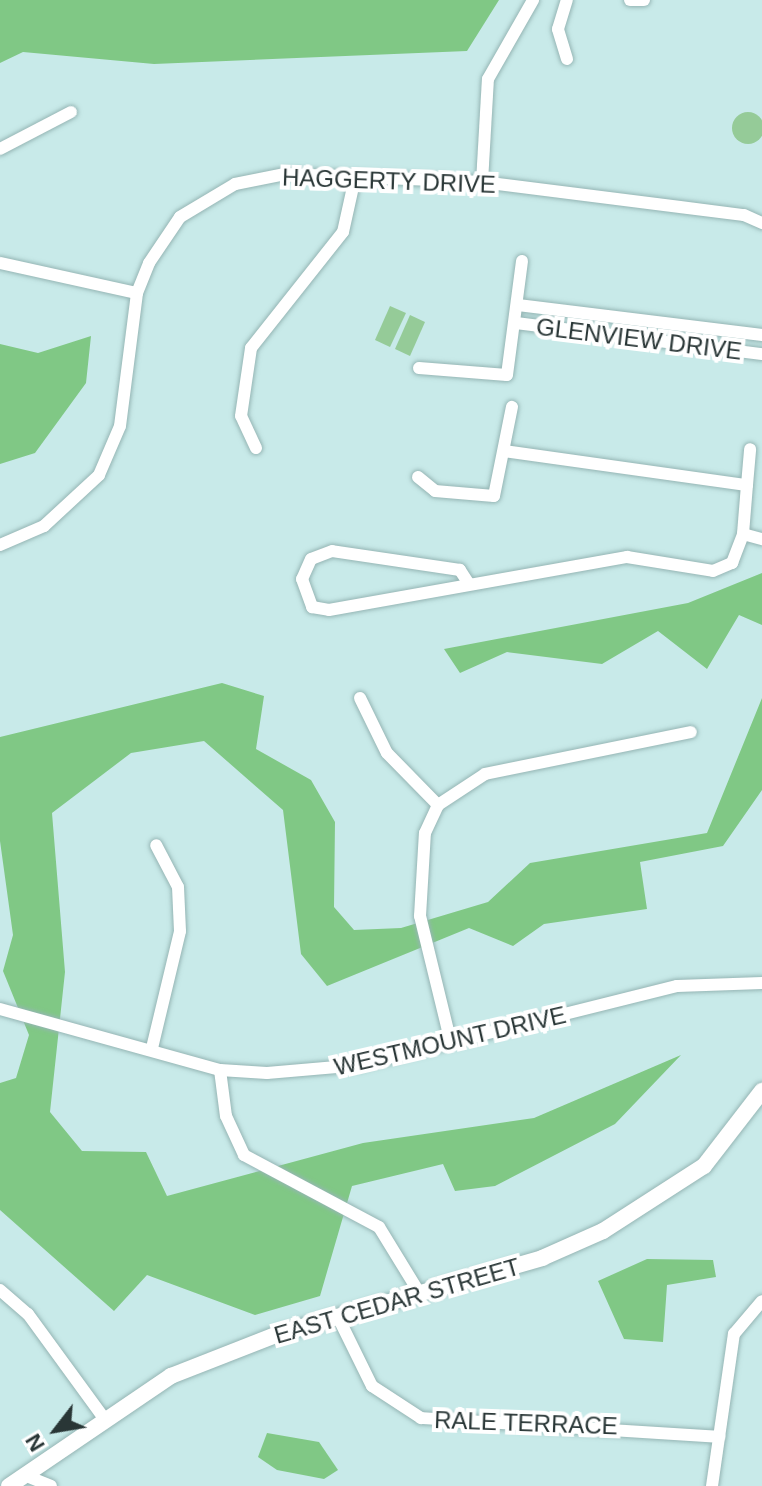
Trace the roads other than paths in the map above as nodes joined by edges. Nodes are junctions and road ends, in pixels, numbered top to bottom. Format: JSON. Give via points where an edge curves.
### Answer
{"nodes":[{"id":1,"x":533,"y":0,"type":"edge"},
{"id":2,"x":567,"y":0,"type":"edge"},
{"id":3,"x":630,"y":0,"type":"edge"},
{"id":4,"x":644,"y":0,"type":"edge"},
{"id":5,"x":567,"y":59,"type":"dead end"},
{"id":6,"x":71,"y":112,"type":"dead end"},
{"id":7,"x":0,"y":149,"type":"edge"},
{"id":8,"x":355,"y":178,"type":"junction"},
{"id":9,"x":482,"y":182,"type":"junction"},
{"id":10,"x":762,"y":223,"type":"edge"},
{"id":11,"x":522,"y":261,"type":"dead end"},
{"id":12,"x":0,"y":263,"type":"edge"},
{"id":13,"x":137,"y":293,"type":"junction"},
{"id":14,"x":518,"y":305,"type":"junction"},
{"id":15,"x":516,"y":323,"type":"junction"},
{"id":16,"x":762,"y":335,"type":"edge"},
{"id":17,"x":762,"y":354,"type":"edge"},
{"id":18,"x":419,"y":368,"type":"dead end"},
{"id":19,"x":512,"y":407,"type":"dead end"},
{"id":20,"x":256,"y":448,"type":"dead end"},
{"id":21,"x":750,"y":449,"type":"dead end"},
{"id":22,"x":504,"y":451,"type":"junction"},
{"id":23,"x":418,"y":477,"type":"dead end"},
{"id":24,"x":747,"y":485,"type":"junction"},
{"id":25,"x":743,"y":534,"type":"junction"},
{"id":26,"x":762,"y":539,"type":"edge"},
{"id":27,"x":0,"y":545,"type":"edge"},
{"id":28,"x":469,"y":584,"type":"junction"},
{"id":29,"x":360,"y":698,"type":"dead end"},
{"id":30,"x":691,"y":732,"type":"dead end"},
{"id":31,"x":438,"y":805,"type":"junction"},
{"id":32,"x":156,"y":845,"type":"dead end"},
{"id":33,"x":762,"y":983,"type":"edge"},
{"id":34,"x":0,"y":1009,"type":"edge"},
{"id":35,"x":451,"y":1043,"type":"junction"},
{"id":36,"x":152,"y":1048,"type":"junction"},
{"id":37,"x":220,"y":1070,"type":"junction"},
{"id":38,"x":762,"y":1091,"type":"edge"},
{"id":39,"x":0,"y":1290,"type":"edge"},
{"id":40,"x":420,"y":1294,"type":"junction"},
{"id":41,"x":762,"y":1301,"type":"edge"},
{"id":42,"x":338,"y":1317,"type":"junction"},
{"id":43,"x":103,"y":1417,"type":"junction"},
{"id":44,"x":719,"y":1437,"type":"junction"},
{"id":45,"x":24,"y":1475,"type":"junction"},
{"id":46,"x":9,"y":1486,"type":"edge"},
{"id":47,"x":51,"y":1486,"type":"edge"},
{"id":48,"x":712,"y":1486,"type":"edge"}],
"edges":[{"from":1,"to":9,"type":"street","via":[[488,79]]},
{"from":2,"to":5,"type":"street","via":[[558,29]]},
{"from":3,"to":4,"type":"street"},
{"from":6,"to":7,"type":"street"},
{"from":8,"to":9,"type":"street","name":"HAGGERTY DRIVE"},
{"from":8,"to":13,"type":"street","name":"HAGGERTY DRIVE","via":[[285,174],[214,193],[165,236]]},
{"from":8,"to":20,"type":"street","via":[[343,232],[251,348],[241,416]]},
{"from":9,"to":10,"type":"street","name":"HAGGERTY DRIVE","via":[[744,215]]},
{"from":11,"to":14,"type":"street","name":"GLENVIEW DRIVE"},
{"from":12,"to":13,"type":"street"},
{"from":13,"to":27,"type":"street","name":"HAGGERTY DRIVE","via":[[120,426],[99,475],[44,526]]},
{"from":14,"to":15,"type":"street","name":"GLENVIEW DRIVE"},
{"from":14,"to":16,"type":"street","name":"GLENVIEW DRIVE"},
{"from":15,"to":17,"type":"street","name":"GLENVIEW DRIVE"},
{"from":15,"to":18,"type":"street","name":"GLENVIEW DRIVE","via":[[504,377]]},
{"from":19,"to":22,"type":"street"},
{"from":21,"to":24,"type":"street"},
{"from":22,"to":23,"type":"street","via":[[491,498],[435,491]]},
{"from":22,"to":24,"type":"street"},
{"from":24,"to":25,"type":"street"},
{"from":25,"to":26,"type":"street"},
{"from":25,"to":28,"type":"street","via":[[724,570],[627,557]]},
{"from":28,"to":28,"type":"street","via":[[320,610],[306,600],[302,579],[316,554],[332,551],[460,570]]},
{"from":29,"to":31,"type":"street","via":[[387,753]]},
{"from":30,"to":31,"type":"street","via":[[485,774]]},
{"from":31,"to":35,"type":"street","via":[[425,833],[420,916]]},
{"from":32,"to":36,"type":"street","via":[[178,887],[180,931]]},
{"from":33,"to":35,"type":"street","name":"WESTMOUNT DRIVE","via":[[677,986]]},
{"from":34,"to":36,"type":"street","name":"WESTMOUNT DRIVE"},
{"from":35,"to":37,"type":"street","name":"WESTMOUNT DRIVE","via":[[331,1070]]},
{"from":36,"to":37,"type":"street","name":"WESTMOUNT DRIVE"},
{"from":37,"to":40,"type":"street","via":[[226,1116],[244,1155],[379,1227]]},
{"from":38,"to":40,"type":"main road","name":"EAST CEDAR STREET","via":[[704,1166],[673,1191],[542,1258]]},
{"from":39,"to":43,"type":"street","via":[[28,1314]]},
{"from":40,"to":42,"type":"main road","name":"EAST CEDAR STREET"},
{"from":41,"to":44,"type":"street","via":[[734,1334]]},
{"from":42,"to":43,"type":"main road","name":"EAST CEDAR STREET","via":[[171,1376]]},
{"from":42,"to":44,"type":"street","name":"RALE TERRACE","via":[[372,1386],[421,1418]]},
{"from":43,"to":45,"type":"main road","name":"EAST CEDAR STREET"},
{"from":44,"to":48,"type":"street"},
{"from":45,"to":46,"type":"main road","name":"EAST CEDAR STREET"},
{"from":45,"to":47,"type":"street"}]}
